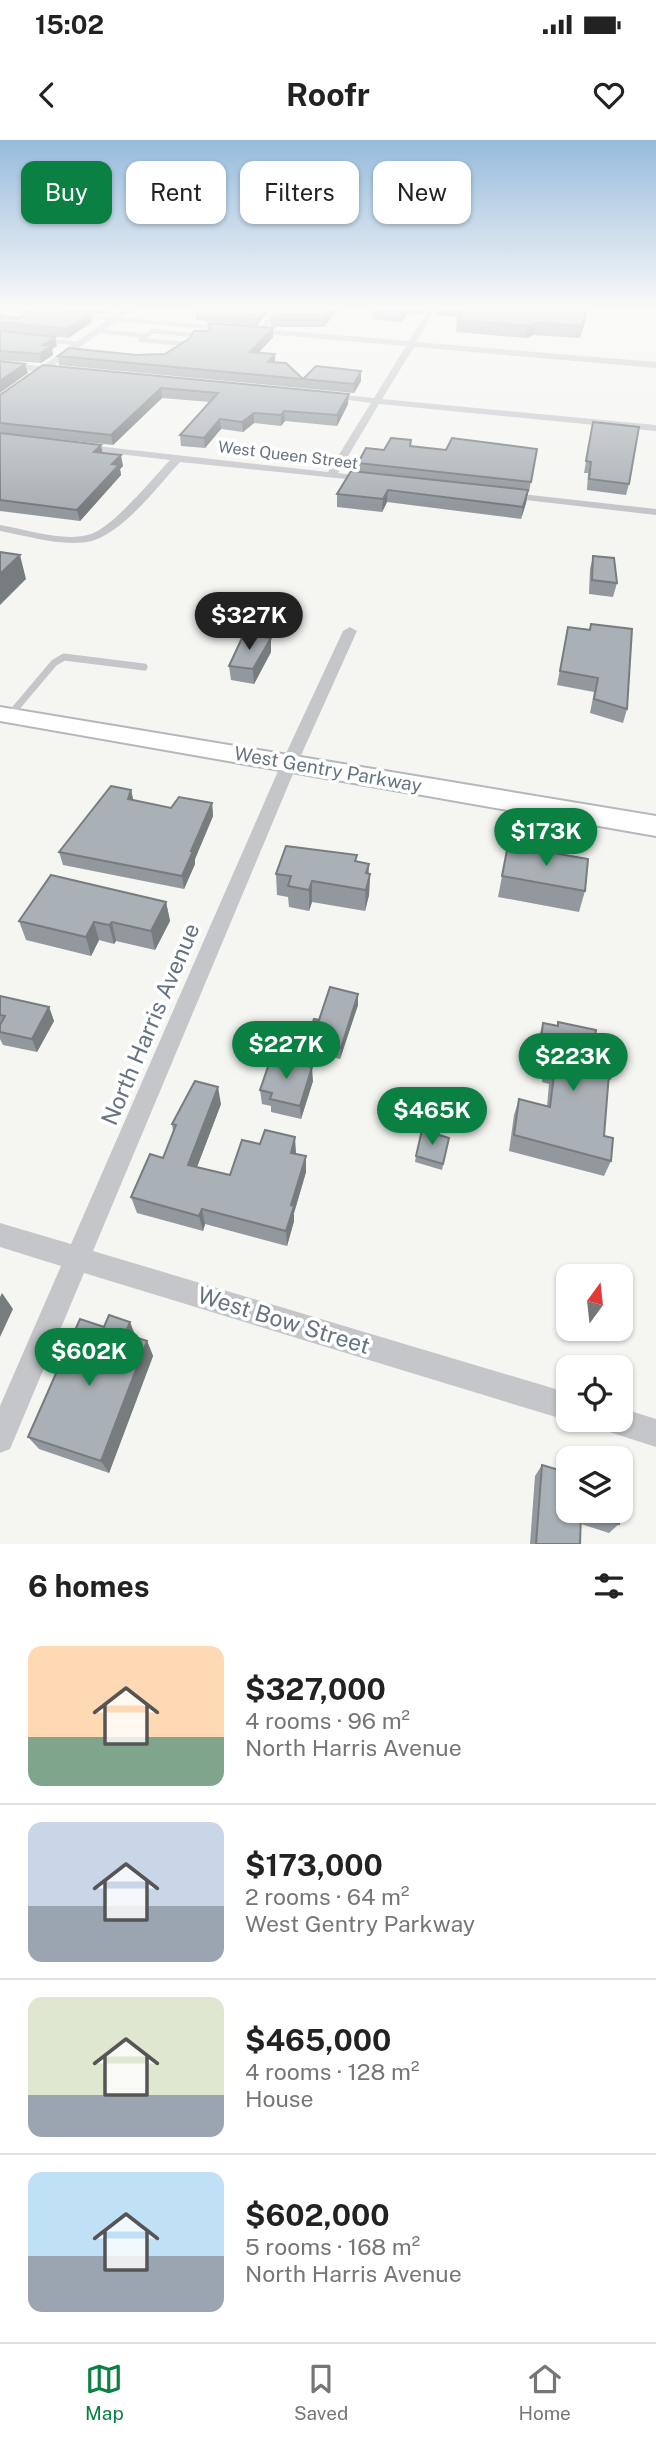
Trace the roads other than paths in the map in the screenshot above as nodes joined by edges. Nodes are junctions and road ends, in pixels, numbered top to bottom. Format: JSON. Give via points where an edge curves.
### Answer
{"nodes":[{"id":1,"x":39,"y":374,"type":"edge"},
{"id":2,"x":392,"y":374,"type":"edge"},
{"id":3,"x":320,"y":396,"type":"edge"},
{"id":4,"x":0,"y":401,"type":"edge"},
{"id":5,"x":375,"y":401,"type":"junction"},
{"id":6,"x":656,"y":428,"type":"edge"},
{"id":7,"x":68,"y":446,"type":"edge"},
{"id":8,"x":162,"y":456,"type":"junction"},
{"id":9,"x":178,"y":458,"type":"junction"},
{"id":10,"x":331,"y":476,"type":"junction"},
{"id":11,"x":385,"y":482,"type":"edge"},
{"id":12,"x":148,"y":486,"type":"junction"},
{"id":13,"x":494,"y":494,"type":"edge"},
{"id":14,"x":656,"y":512,"type":"edge"},
{"id":15,"x":0,"y":528,"type":"edge"},
{"id":16,"x":350,"y":631,"type":"dead end"},
{"id":17,"x":144,"y":667,"type":"dead end"},
{"id":18,"x":5,"y":715,"type":"edge"},
{"id":19,"x":290,"y":762,"type":"junction"},
{"id":20,"x":656,"y":826,"type":"edge"},
{"id":21,"x":0,"y":1235,"type":"edge"},
{"id":22,"x":80,"y":1258,"type":"junction"},
{"id":23,"x":556,"y":1403,"type":"edge"},
{"id":24,"x":633,"y":1426,"type":"edge"},
{"id":25,"x":656,"y":1433,"type":"edge"},
{"id":26,"x":0,"y":1439,"type":"edge"}],
"edges":[{"from":1,"to":4,"type":"street"},
{"from":2,"to":5,"type":"street"},
{"from":3,"to":5,"type":"street"},
{"from":5,"to":6,"type":"street"},
{"from":5,"to":10,"type":"street"},
{"from":7,"to":8,"type":"street","name":"West Queen Street"},
{"from":8,"to":9,"type":"street","name":"West Queen Street"},
{"from":8,"to":12,"type":"street","via":[[143,479]]},
{"from":9,"to":10,"type":"street","name":"West Queen Street"},
{"from":9,"to":12,"type":"street"},
{"from":10,"to":11,"type":"street","name":"West Queen Street"},
{"from":12,"to":15,"type":"street","via":[[111,528],[95,537]]},
{"from":13,"to":14,"type":"street"},
{"from":16,"to":19,"type":"street","name":"North Harris Avenue"},
{"from":17,"to":18,"type":"lane","via":[[64,657]]},
{"from":18,"to":19,"type":"main road","name":"West Gentry Parkway"},
{"from":19,"to":20,"type":"main road","name":"West Gentry Parkway"},
{"from":19,"to":22,"type":"street","name":"North Harris Avenue"},
{"from":21,"to":22,"type":"street","name":"West Bow Street"},
{"from":22,"to":23,"type":"street","name":"West Bow Street"},
{"from":22,"to":26,"type":"street","name":"North Harris Avenue"},
{"from":24,"to":25,"type":"street"}]}
